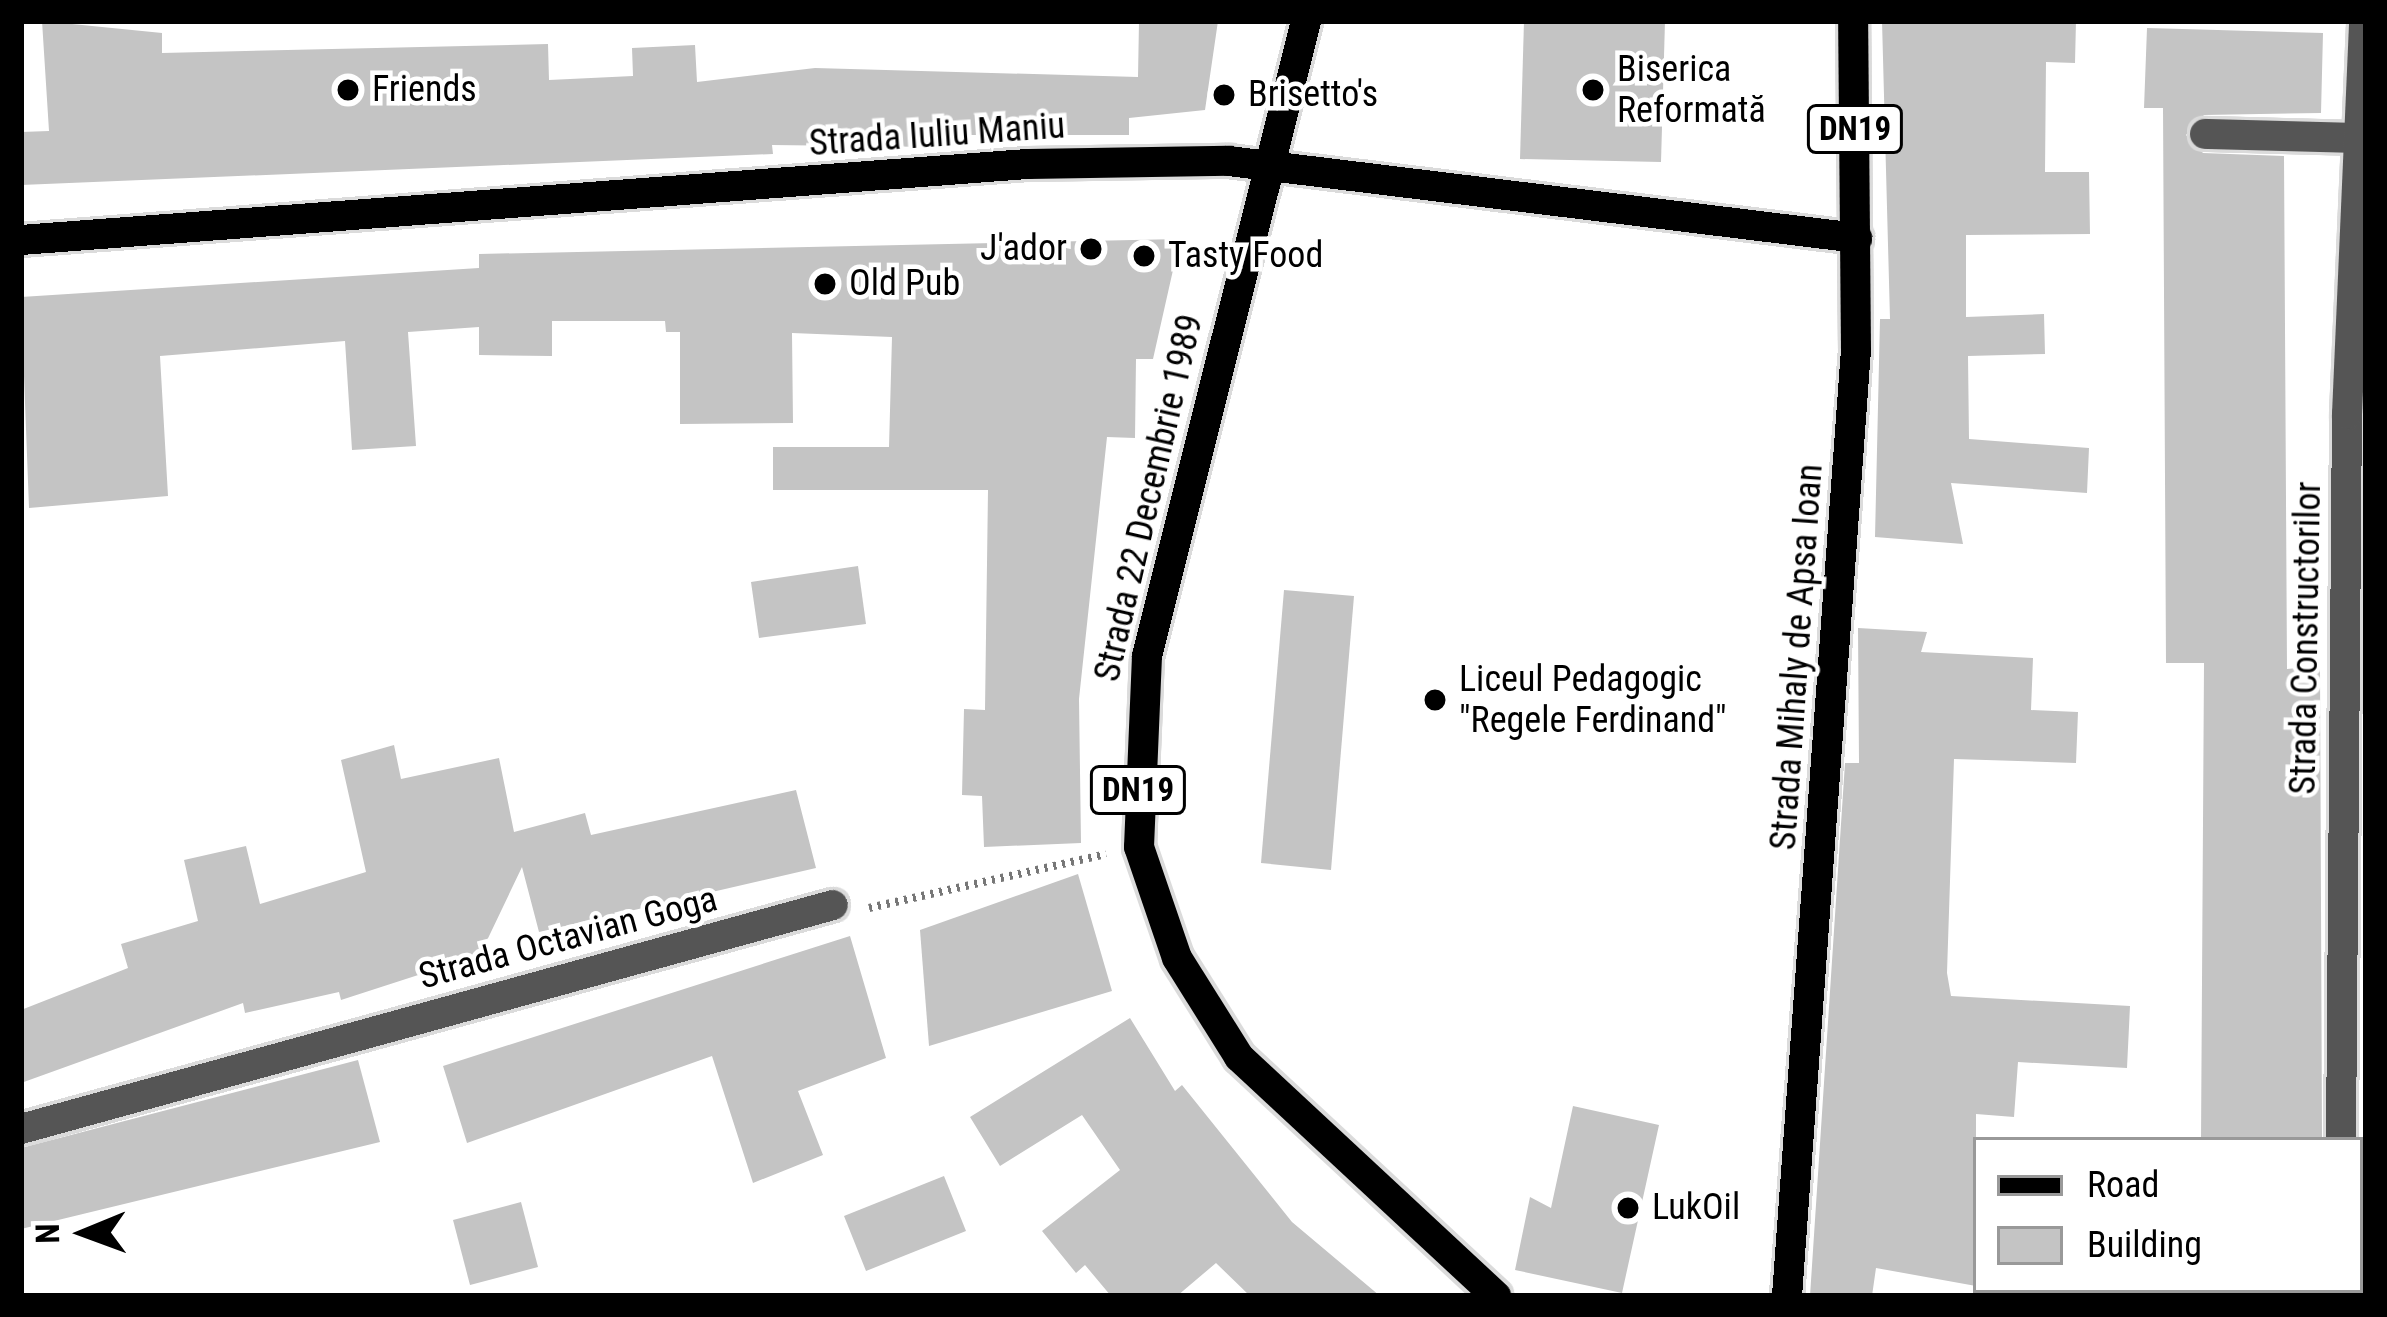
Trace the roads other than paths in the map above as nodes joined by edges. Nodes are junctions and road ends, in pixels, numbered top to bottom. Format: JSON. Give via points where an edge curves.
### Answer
{"nodes":[{"id":1,"x":1306,"y":21,"type":"edge"},
{"id":2,"x":1853,"y":21,"type":"edge"},
{"id":3,"x":2365,"y":21,"type":"edge"},
{"id":4,"x":2205,"y":134,"type":"dead end"},
{"id":5,"x":2361,"y":138,"type":"junction"},
{"id":6,"x":1271,"y":162,"type":"junction"},
{"id":7,"x":1857,"y":238,"type":"junction"},
{"id":8,"x":21,"y":240,"type":"edge"},
{"id":9,"x":2358,"y":349,"type":"edge"},
{"id":10,"x":833,"y":905,"type":"road end"},
{"id":11,"x":21,"y":1129,"type":"edge"},
{"id":12,"x":2341,"y":1137,"type":"edge"},
{"id":13,"x":1496,"y":1296,"type":"edge"},
{"id":14,"x":1787,"y":1296,"type":"edge"}],
"edges":[{"from":1,"to":6,"type":"main road","name":"Strada 22 Decembrie 1989","number":"DN19"},
{"from":2,"to":7,"type":"main road","name":"Strada Mihaly de Apsa Ioan","number":"DN19"},
{"from":3,"to":5,"type":"street","name":"Strada Constructorilor"},
{"from":4,"to":5,"type":"street"},
{"from":5,"to":9,"type":"street","name":"Strada Constructorilor"},
{"from":6,"to":7,"type":"main road","name":"Strada Iuliu Maniu"},
{"from":6,"to":8,"type":"main road","name":"Strada Iuliu Maniu","via":[[1028,164]]},
{"from":6,"to":13,"type":"main road","name":"Strada 22 Decembrie 1989","number":"DN19","via":[[1147,656],[1139,847],[1177,958],[1240,1058]]},
{"from":7,"to":14,"type":"main road","name":"Strada Mihaly de Apsa Ioan","number":"DN19","via":[[1836,705]]},
{"from":9,"to":12,"type":"street","name":"Strada Constructorilor"},
{"from":10,"to":11,"type":"street","name":"Strada Octavian Goga"}]}
